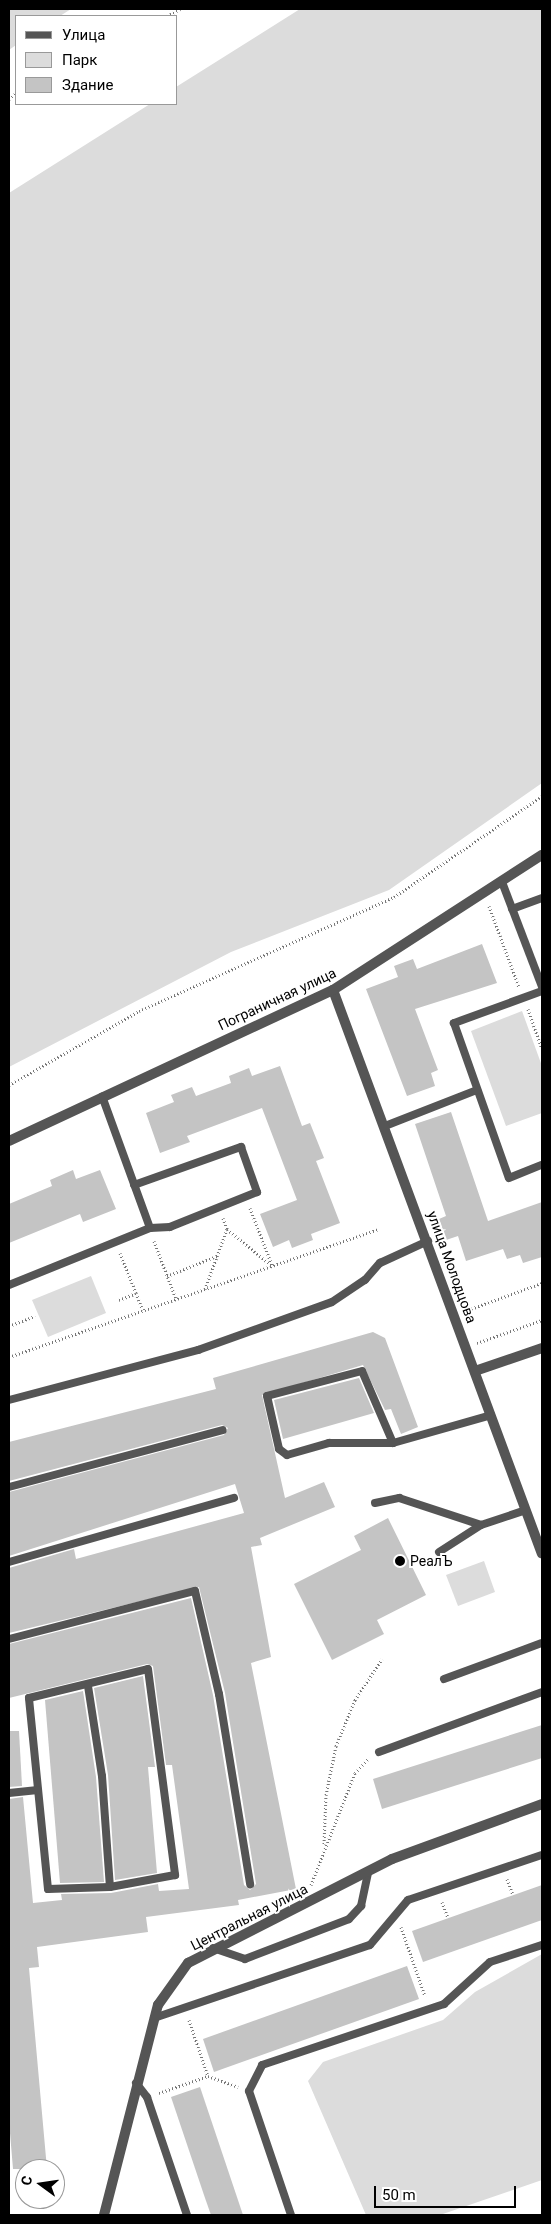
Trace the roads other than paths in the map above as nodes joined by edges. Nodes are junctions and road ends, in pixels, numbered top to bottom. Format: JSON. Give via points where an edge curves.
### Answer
{"nodes":[{"id":1,"x":542,"y":855,"type":"edge"},
{"id":2,"x":502,"y":882,"type":"junction"},
{"id":3,"x":542,"y":898,"type":"edge"},
{"id":4,"x":512,"y":909,"type":"junction"},
{"id":5,"x":542,"y":989,"type":"edge"},
{"id":6,"x":333,"y":990,"type":"junction"},
{"id":7,"x":477,"y":1090,"type":"junction"},
{"id":8,"x":102,"y":1096,"type":"junction"},
{"id":9,"x":386,"y":1126,"type":"junction"},
{"id":10,"x":9,"y":1141,"type":"edge"},
{"id":11,"x":542,"y":1165,"type":"edge"},
{"id":12,"x":134,"y":1185,"type":"junction"},
{"id":13,"x":150,"y":1228,"type":"junction"},
{"id":14,"x":428,"y":1241,"type":"junction"},
{"id":15,"x":9,"y":1285,"type":"edge"},
{"id":16,"x":542,"y":1348,"type":"edge"},
{"id":17,"x":475,"y":1371,"type":"junction"},
{"id":18,"x":9,"y":1400,"type":"edge"},
{"id":19,"x":491,"y":1415,"type":"junction"},
{"id":20,"x":223,"y":1430,"type":"dead end"},
{"id":21,"x":393,"y":1443,"type":"junction"},
{"id":22,"x":9,"y":1487,"type":"edge"},
{"id":23,"x":234,"y":1498,"type":"dead end"},
{"id":24,"x":375,"y":1503,"type":"dead end"},
{"id":25,"x":526,"y":1510,"type":"junction"},
{"id":26,"x":481,"y":1525,"type":"junction"},
{"id":27,"x":438,"y":1552,"type":"dead end"},
{"id":28,"x":542,"y":1554,"type":"edge"},
{"id":29,"x":9,"y":1562,"type":"edge"},
{"id":30,"x":9,"y":1639,"type":"edge"},
{"id":31,"x":542,"y":1643,"type":"edge"},
{"id":32,"x":444,"y":1679,"type":"dead end"},
{"id":33,"x":88,"y":1686,"type":"junction"},
{"id":34,"x":542,"y":1692,"type":"edge"},
{"id":35,"x":379,"y":1752,"type":"road end"},
{"id":36,"x":38,"y":1790,"type":"junction"},
{"id":37,"x":9,"y":1793,"type":"edge"},
{"id":38,"x":542,"y":1804,"type":"edge"},
{"id":39,"x":542,"y":1854,"type":"edge"},
{"id":40,"x":368,"y":1872,"type":"junction"},
{"id":41,"x":250,"y":1884,"type":"dead end"},
{"id":42,"x":110,"y":1887,"type":"junction"},
{"id":43,"x":542,"y":1945,"type":"edge"},
{"id":44,"x":213,"y":1948,"type":"junction"},
{"id":45,"x":154,"y":2018,"type":"junction"},
{"id":46,"x":135,"y":2082,"type":"junction"},
{"id":47,"x":104,"y":2215,"type":"edge"},
{"id":48,"x":187,"y":2215,"type":"edge"},
{"id":49,"x":291,"y":2215,"type":"edge"}],
"edges":[{"from":1,"to":2,"type":"street","name":"Пограничная улица"},
{"from":2,"to":4,"type":"lane"},
{"from":2,"to":6,"type":"street","name":"Пограничная улица"},
{"from":3,"to":4,"type":"lane"},
{"from":4,"to":5,"type":"lane"},
{"from":5,"to":7,"type":"lane","via":[[454,1023]]},
{"from":6,"to":8,"type":"street","name":"Пограничная улица"},
{"from":6,"to":9,"type":"street","name":"улица Молодцова"},
{"from":7,"to":9,"type":"lane"},
{"from":7,"to":11,"type":"lane","via":[[509,1178]]},
{"from":8,"to":10,"type":"street","name":"Пограничная улица"},
{"from":8,"to":12,"type":"lane"},
{"from":9,"to":14,"type":"street","name":"улица Молодцова"},
{"from":12,"to":13,"type":"lane"},
{"from":12,"to":13,"type":"lane","via":[[240,1147],[257,1192],[170,1227]]},
{"from":13,"to":15,"type":"lane"},
{"from":14,"to":17,"type":"street","name":"улица Молодцова"},
{"from":14,"to":18,"type":"lane","via":[[380,1262],[366,1280],[332,1302],[198,1350]]},
{"from":16,"to":17,"type":"street"},
{"from":17,"to":19,"type":"street","name":"улица Молодцова"},
{"from":19,"to":21,"type":"lane"},
{"from":19,"to":25,"type":"street","name":"улица Молодцова"},
{"from":20,"to":22,"type":"lane"},
{"from":21,"to":21,"type":"lane","via":[[362,1370],[267,1396],[282,1453],[329,1443]]},
{"from":23,"to":29,"type":"lane"},
{"from":24,"to":26,"type":"lane","via":[[399,1498]]},
{"from":25,"to":26,"type":"lane"},
{"from":25,"to":28,"type":"street","name":"улица Молодцова"},
{"from":26,"to":27,"type":"lane"},
{"from":30,"to":41,"type":"lane","via":[[195,1591],[219,1694]]},
{"from":31,"to":32,"type":"lane"},
{"from":33,"to":36,"type":"lane","via":[[29,1698]]},
{"from":33,"to":42,"type":"lane","via":[[102,1776]]},
{"from":33,"to":42,"type":"lane","via":[[148,1669],[176,1875]]},
{"from":34,"to":35,"type":"lane"},
{"from":36,"to":37,"type":"lane"},
{"from":36,"to":42,"type":"lane","via":[[48,1889]]},
{"from":38,"to":40,"type":"street","name":"Центральная улица"},
{"from":39,"to":45,"type":"lane","via":[[408,1900],[395,1911],[370,1945]]},
{"from":40,"to":44,"type":"street","name":"Центральная улица"},
{"from":40,"to":44,"type":"lane","via":[[361,1906],[349,1919],[245,1959]]},
{"from":43,"to":49,"type":"lane","via":[[490,1962],[454,1997],[430,2009],[262,2065],[249,2091]]},
{"from":44,"to":45,"type":"street","name":"Центральная улица","via":[[188,1963],[169,1984]]},
{"from":45,"to":46,"type":"street","name":"Центральная улица"},
{"from":46,"to":47,"type":"street","name":"Центральная улица"},
{"from":46,"to":48,"type":"lane","via":[[147,2097]]}]}
